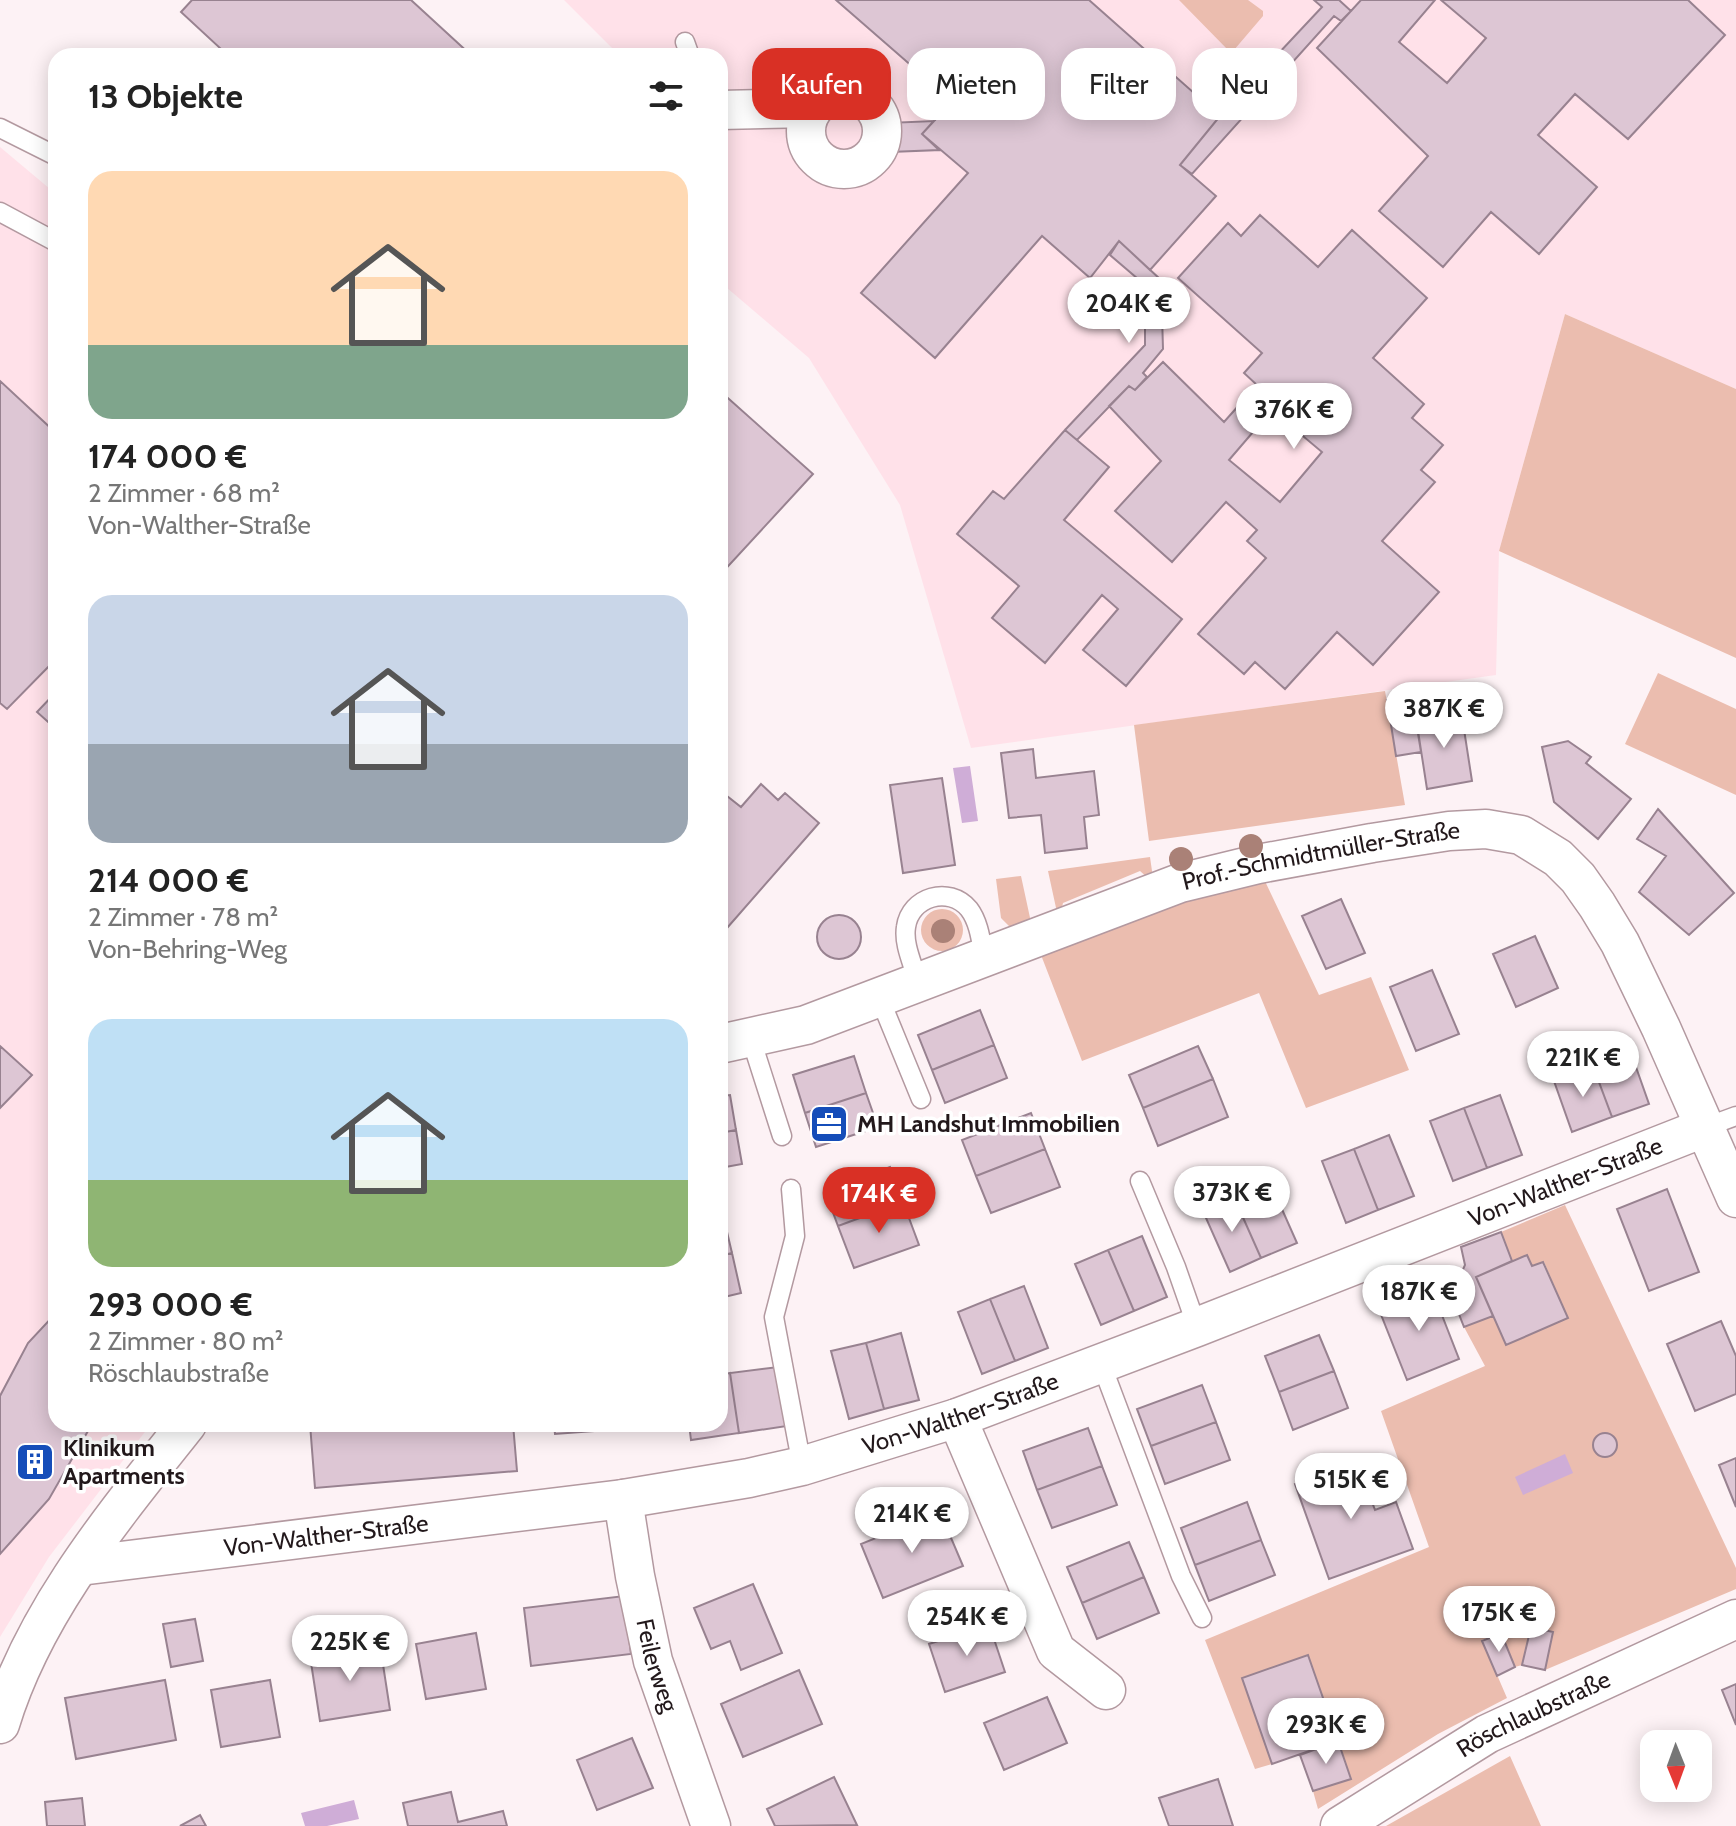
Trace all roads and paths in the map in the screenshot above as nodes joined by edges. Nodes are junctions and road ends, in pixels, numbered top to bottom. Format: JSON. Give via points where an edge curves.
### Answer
{"nodes":[{"id":1,"x":752,"y":109,"type":"edge"},
{"id":2,"x":728,"y":110,"type":"edge"},
{"id":3,"x":0,"y":128,"type":"edge"},
{"id":4,"x":48,"y":152,"type":"edge"},
{"id":5,"x":0,"y":212,"type":"edge"},
{"id":6,"x":48,"y":238,"type":"edge"},
{"id":7,"x":984,"y":957,"type":"junction"},
{"id":8,"x":918,"y":983,"type":"junction"},
{"id":9,"x":880,"y":999,"type":"junction"},
{"id":10,"x":736,"y":1042,"type":"edge"},
{"id":11,"x":921,"y":1099,"type":"dead end"},
{"id":12,"x":1721,"y":1121,"type":"edge"},
{"id":13,"x":782,"y":1136,"type":"dead end"},
{"id":14,"x":1140,"y":1181,"type":"dead end"},
{"id":15,"x":791,"y":1189,"type":"dead end"},
{"id":16,"x":1736,"y":1198,"type":"edge"},
{"id":17,"x":1197,"y":1327,"type":"junction"},
{"id":18,"x":1101,"y":1363,"type":"junction"},
{"id":19,"x":957,"y":1418,"type":"junction"},
{"id":20,"x":181,"y":1432,"type":"edge"},
{"id":21,"x":802,"y":1466,"type":"junction"},
{"id":22,"x":623,"y":1499,"type":"junction"},
{"id":23,"x":80,"y":1566,"type":"junction"},
{"id":24,"x":1202,"y":1618,"type":"dead end"},
{"id":25,"x":1736,"y":1619,"type":"edge"},
{"id":26,"x":1106,"y":1690,"type":"dead end"},
{"id":27,"x":2,"y":1708,"type":"edge"},
{"id":28,"x":711,"y":1826,"type":"edge"},
{"id":29,"x":1340,"y":1826,"type":"edge"}],
"edges":[{"from":1,"to":2,"type":"street"},
{"from":3,"to":4,"type":"lane"},
{"from":5,"to":6,"type":"lane"},
{"from":7,"to":8,"type":"street","name":"Prof.-Schmidtmüller-Straße"},
{"from":7,"to":8,"type":"lane","via":[[968,907],[956,899],[929,898],[917,905],[905,930]]},
{"from":7,"to":12,"type":"street","name":"Prof.-Schmidtmüller-Straße","via":[[1180,883],[1258,864],[1449,831],[1486,829],[1521,835],[1558,858],[1597,905]]},
{"from":8,"to":9,"type":"street","name":"Prof.-Schmidtmüller-Straße"},
{"from":9,"to":10,"type":"street","name":"Prof.-Schmidtmüller-Straße"},
{"from":9,"to":11,"type":"lane"},
{"from":10,"to":13,"type":"lane"},
{"from":12,"to":16,"type":"street","name":"Prof.-Schmidtmüller-Straße"},
{"from":12,"to":17,"type":"street","name":"Von-Walther-Straße"},
{"from":14,"to":17,"type":"lane"},
{"from":15,"to":21,"type":"lane","via":[[795,1236],[774,1317]]},
{"from":17,"to":18,"type":"street","name":"Von-Walther-Straße"},
{"from":18,"to":19,"type":"street","name":"Von-Walther-Straße"},
{"from":18,"to":24,"type":"lane","via":[[1181,1576]]},
{"from":19,"to":21,"type":"street","name":"Von-Walther-Straße"},
{"from":19,"to":26,"type":"street","via":[[1056,1651]]},
{"from":20,"to":23,"type":"street"},
{"from":21,"to":22,"type":"street","name":"Von-Walther-Straße"},
{"from":22,"to":23,"type":"street","name":"Von-Walther-Straße"},
{"from":22,"to":28,"type":"street","name":"Feilerweg","via":[[653,1661]]},
{"from":23,"to":27,"type":"street"},
{"from":25,"to":29,"type":"street","name":"Röschlaubstraße","via":[[1487,1734]]}]}
